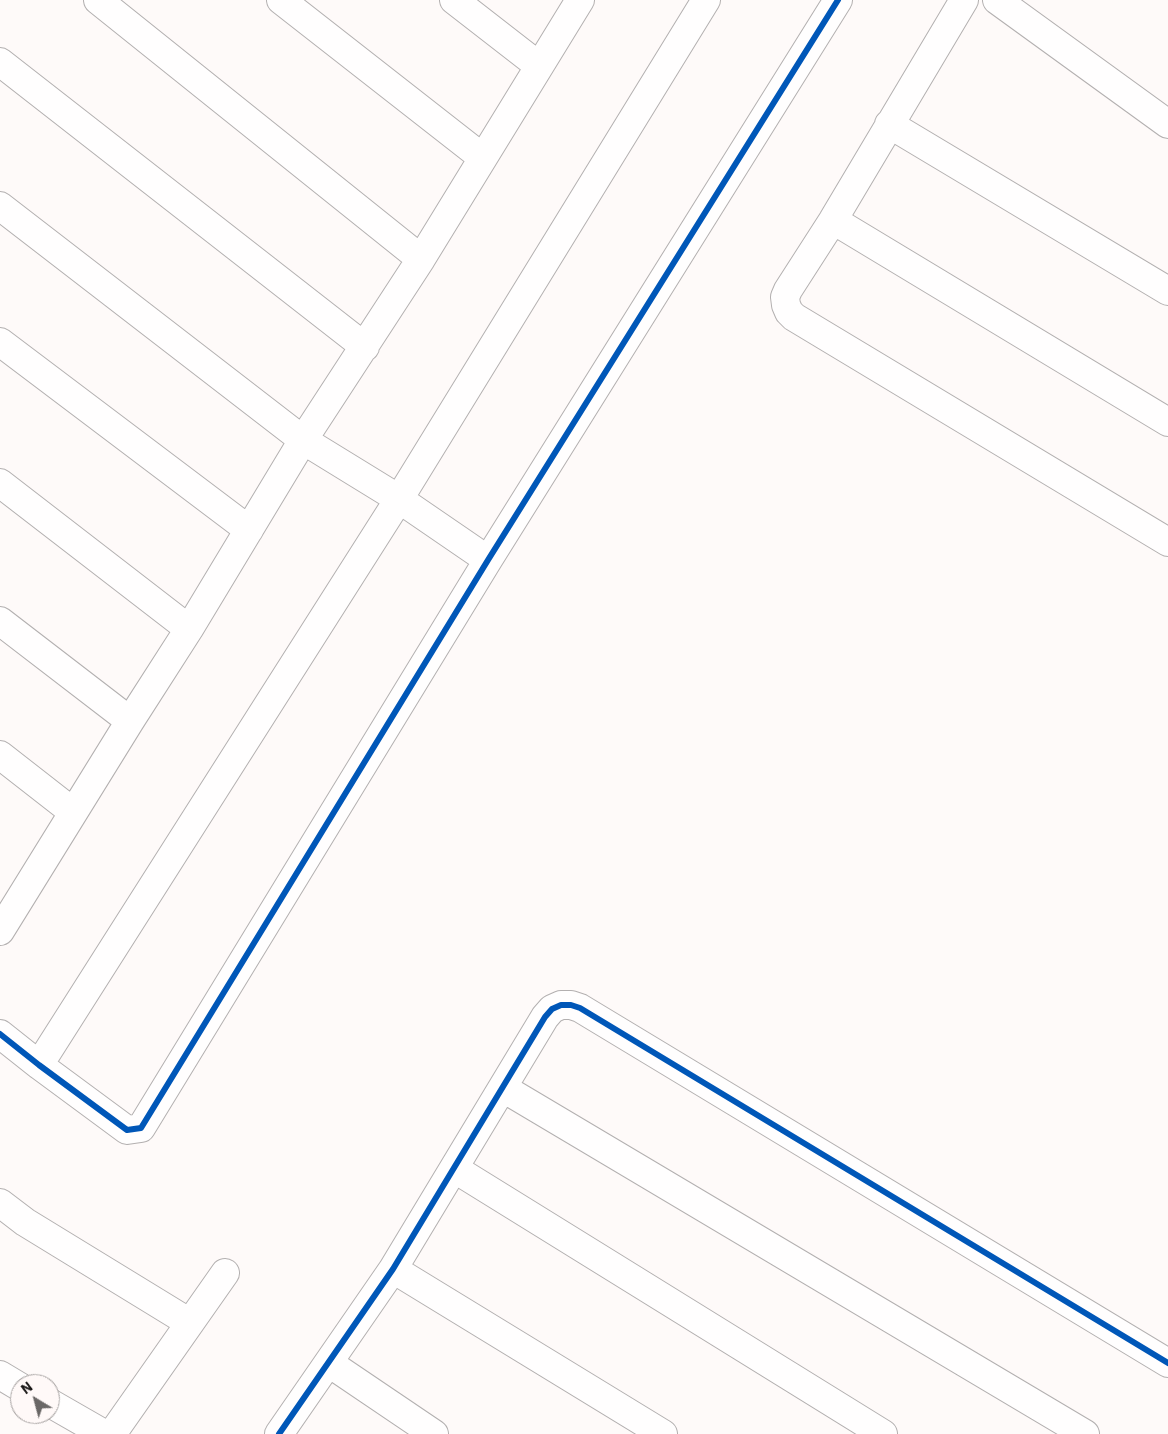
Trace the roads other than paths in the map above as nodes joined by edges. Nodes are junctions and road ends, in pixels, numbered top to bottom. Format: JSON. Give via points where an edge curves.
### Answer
{"nodes":[{"id":1,"x":98,"y":0,"type":"edge"},
{"id":2,"x":281,"y":0,"type":"edge"},
{"id":3,"x":454,"y":0,"type":"edge"},
{"id":4,"x":580,"y":0,"type":"edge"},
{"id":5,"x":706,"y":0,"type":"edge"},
{"id":6,"x":838,"y":0,"type":"edge"},
{"id":7,"x":964,"y":0,"type":"edge"},
{"id":8,"x":997,"y":0,"type":"edge"},
{"id":9,"x":0,"y":62,"type":"edge"},
{"id":10,"x":539,"y":66,"type":"junction"},
{"id":11,"x":889,"y":124,"type":"junction"},
{"id":12,"x":1168,"y":124,"type":"edge"},
{"id":13,"x":483,"y":158,"type":"junction"},
{"id":14,"x":0,"y":206,"type":"edge"},
{"id":15,"x":833,"y":220,"type":"junction"},
{"id":16,"x":421,"y":259,"type":"junction"},
{"id":17,"x":1168,"y":291,"type":"edge"},
{"id":18,"x":0,"y":342,"type":"edge"},
{"id":19,"x":365,"y":347,"type":"junction"},
{"id":20,"x":1168,"y":422,"type":"edge"},
{"id":21,"x":303,"y":440,"type":"junction"},
{"id":22,"x":0,"y":483,"type":"edge"},
{"id":23,"x":400,"y":499,"type":"junction"},
{"id":24,"x":249,"y":530,"type":"junction"},
{"id":25,"x":1168,"y":542,"type":"edge"},
{"id":26,"x":488,"y":560,"type":"junction"},
{"id":27,"x":0,"y":621,"type":"edge"},
{"id":28,"x":189,"y":629,"type":"junction"},
{"id":29,"x":130,"y":721,"type":"junction"},
{"id":30,"x":0,"y":755,"type":"edge"},
{"id":31,"x":73,"y":812,"type":"junction"},
{"id":32,"x":4,"y":915,"type":"edge"},
{"id":33,"x":0,"y":1034,"type":"edge"},
{"id":34,"x":39,"y":1065,"type":"junction"},
{"id":35,"x":502,"y":1088,"type":"junction"},
{"id":36,"x":455,"y":1169,"type":"junction"},
{"id":37,"x":0,"y":1203,"type":"edge"},
{"id":38,"x":393,"y":1269,"type":"junction"},
{"id":39,"x":225,"y":1273,"type":"dead end"},
{"id":40,"x":190,"y":1323,"type":"junction"},
{"id":41,"x":328,"y":1362,"type":"junction"},
{"id":42,"x":1168,"y":1363,"type":"edge"},
{"id":43,"x":60,"y":1409,"type":"edge"},
{"id":44,"x":104,"y":1434,"type":"edge"},
{"id":45,"x":112,"y":1434,"type":"edge"},
{"id":46,"x":279,"y":1434,"type":"edge"},
{"id":47,"x":434,"y":1434,"type":"edge"},
{"id":48,"x":663,"y":1434,"type":"edge"},
{"id":49,"x":883,"y":1434,"type":"edge"},
{"id":50,"x":1085,"y":1434,"type":"edge"}],
"edges":[{"from":1,"to":16,"type":"street"},
{"from":2,"to":13,"type":"street"},
{"from":3,"to":10,"type":"street"},
{"from":4,"to":10,"type":"street"},
{"from":5,"to":23,"type":"street"},
{"from":6,"to":26,"type":"street"},
{"from":7,"to":11,"type":"street"},
{"from":8,"to":12,"type":"street"},
{"from":9,"to":19,"type":"street"},
{"from":10,"to":13,"type":"street"},
{"from":11,"to":15,"type":"street"},
{"from":11,"to":17,"type":"street"},
{"from":13,"to":16,"type":"street"},
{"from":14,"to":21,"type":"street"},
{"from":15,"to":20,"type":"street"},
{"from":15,"to":25,"type":"street","via":[[785,297],[789,312],[794,317]]},
{"from":16,"to":19,"type":"street"},
{"from":18,"to":24,"type":"street"},
{"from":19,"to":21,"type":"street"},
{"from":21,"to":23,"type":"street"},
{"from":21,"to":24,"type":"street"},
{"from":22,"to":28,"type":"street"},
{"from":23,"to":26,"type":"street"},
{"from":23,"to":34,"type":"street"},
{"from":24,"to":28,"type":"street"},
{"from":26,"to":34,"type":"street","via":[[140,1128],[126,1130]]},
{"from":27,"to":29,"type":"street"},
{"from":28,"to":29,"type":"street"},
{"from":29,"to":31,"type":"street"},
{"from":30,"to":31,"type":"street"},
{"from":31,"to":32,"type":"street"},
{"from":33,"to":34,"type":"street"},
{"from":35,"to":36,"type":"street"},
{"from":35,"to":42,"type":"street","via":[[552,1009],[561,1005],[580,1008]]},
{"from":35,"to":50,"type":"street"},
{"from":36,"to":38,"type":"street"},
{"from":36,"to":49,"type":"street"},
{"from":37,"to":40,"type":"street","via":[[25,1222]]},
{"from":38,"to":41,"type":"street"},
{"from":38,"to":48,"type":"street"},
{"from":39,"to":40,"type":"street"},
{"from":40,"to":45,"type":"street"},
{"from":41,"to":46,"type":"street"},
{"from":41,"to":47,"type":"street"},
{"from":43,"to":44,"type":"street"}]}
